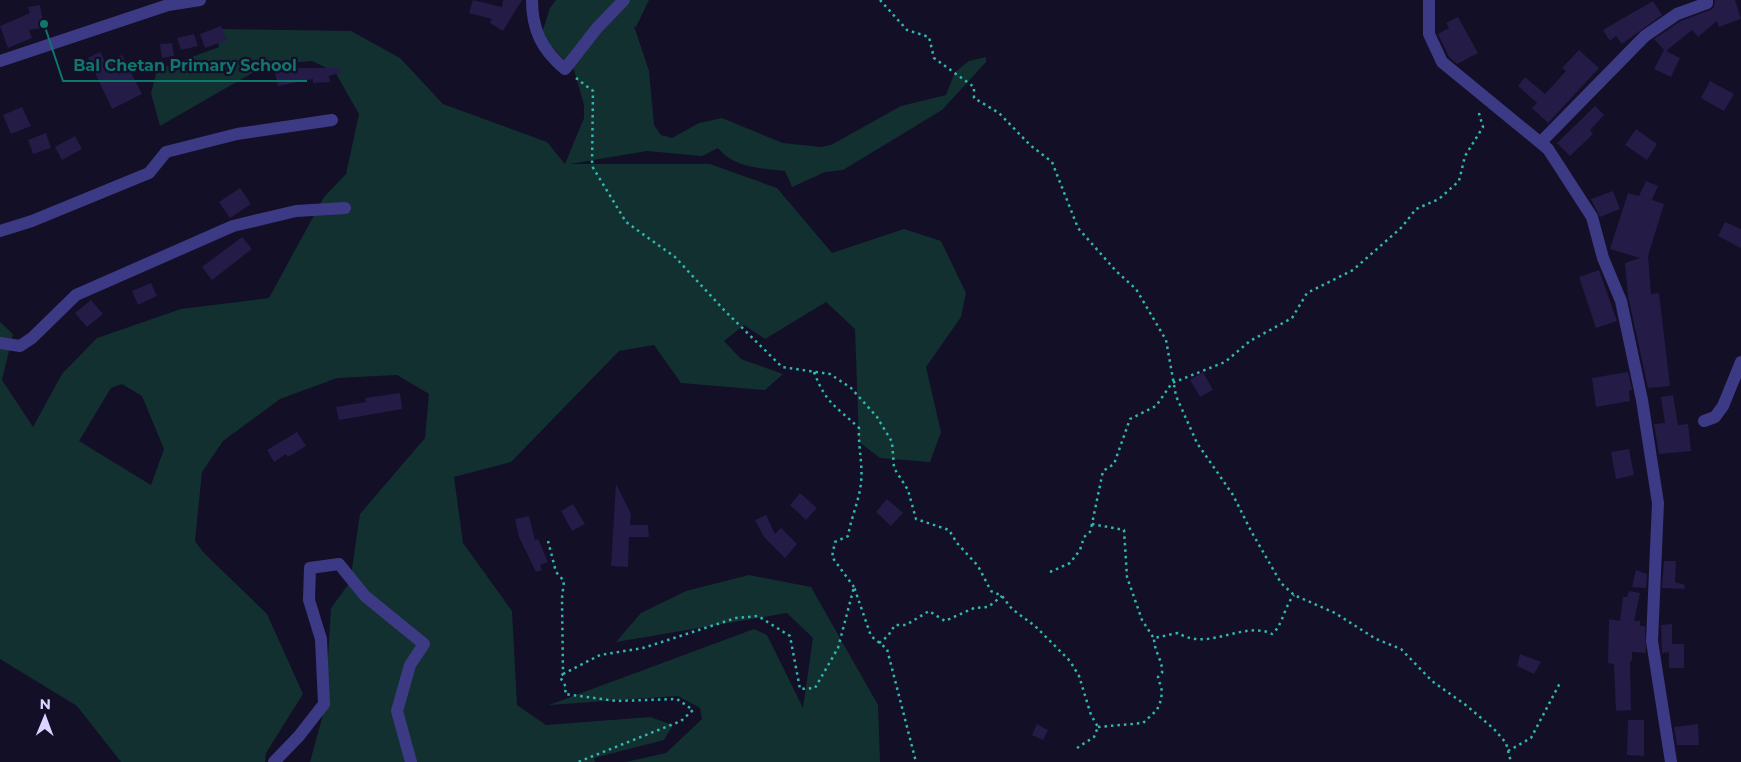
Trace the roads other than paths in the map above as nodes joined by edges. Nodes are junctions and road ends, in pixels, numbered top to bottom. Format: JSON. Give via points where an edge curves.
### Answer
{"nodes":[{"id":1,"x":200,"y":0,"type":"edge"},
{"id":2,"x":532,"y":0,"type":"edge"},
{"id":3,"x":624,"y":0,"type":"edge"},
{"id":4,"x":1429,"y":0,"type":"edge"},
{"id":5,"x":1707,"y":0,"type":"edge"},
{"id":6,"x":0,"y":61,"type":"edge"},
{"id":7,"x":332,"y":120,"type":"dead end"},
{"id":8,"x":1541,"y":142,"type":"junction"},
{"id":9,"x":345,"y":208,"type":"dead end"},
{"id":10,"x":0,"y":231,"type":"edge"},
{"id":11,"x":0,"y":343,"type":"edge"},
{"id":12,"x":1741,"y":362,"type":"edge"},
{"id":13,"x":1704,"y":420,"type":"dead end"},
{"id":14,"x":274,"y":762,"type":"edge"},
{"id":15,"x":411,"y":762,"type":"edge"},
{"id":16,"x":1671,"y":762,"type":"edge"}],
"edges":[{"from":1,"to":6,"type":"street","via":[[168,5]]},
{"from":2,"to":3,"type":"street","via":[[532,19],[547,54],[565,69]]},
{"from":4,"to":8,"type":"street","via":[[1429,34],[1442,62]]},
{"from":5,"to":8,"type":"street","via":[[1707,3],[1678,14],[1645,36]]},
{"from":7,"to":10,"type":"street","via":[[236,134],[166,152],[149,173]]},
{"from":8,"to":16,"type":"street","via":[[1592,217],[1603,258],[1621,301],[1638,382],[1658,503],[1652,641]]},
{"from":9,"to":11,"type":"street","via":[[296,211],[233,226],[76,295],[20,346]]},
{"from":12,"to":13,"type":"street","via":[[1723,406],[1715,417]]},
{"from":14,"to":15,"type":"street","via":[[300,736],[324,704],[320,639],[309,600],[310,568],[339,564],[365,596],[424,644],[410,664],[397,711]]}]}
